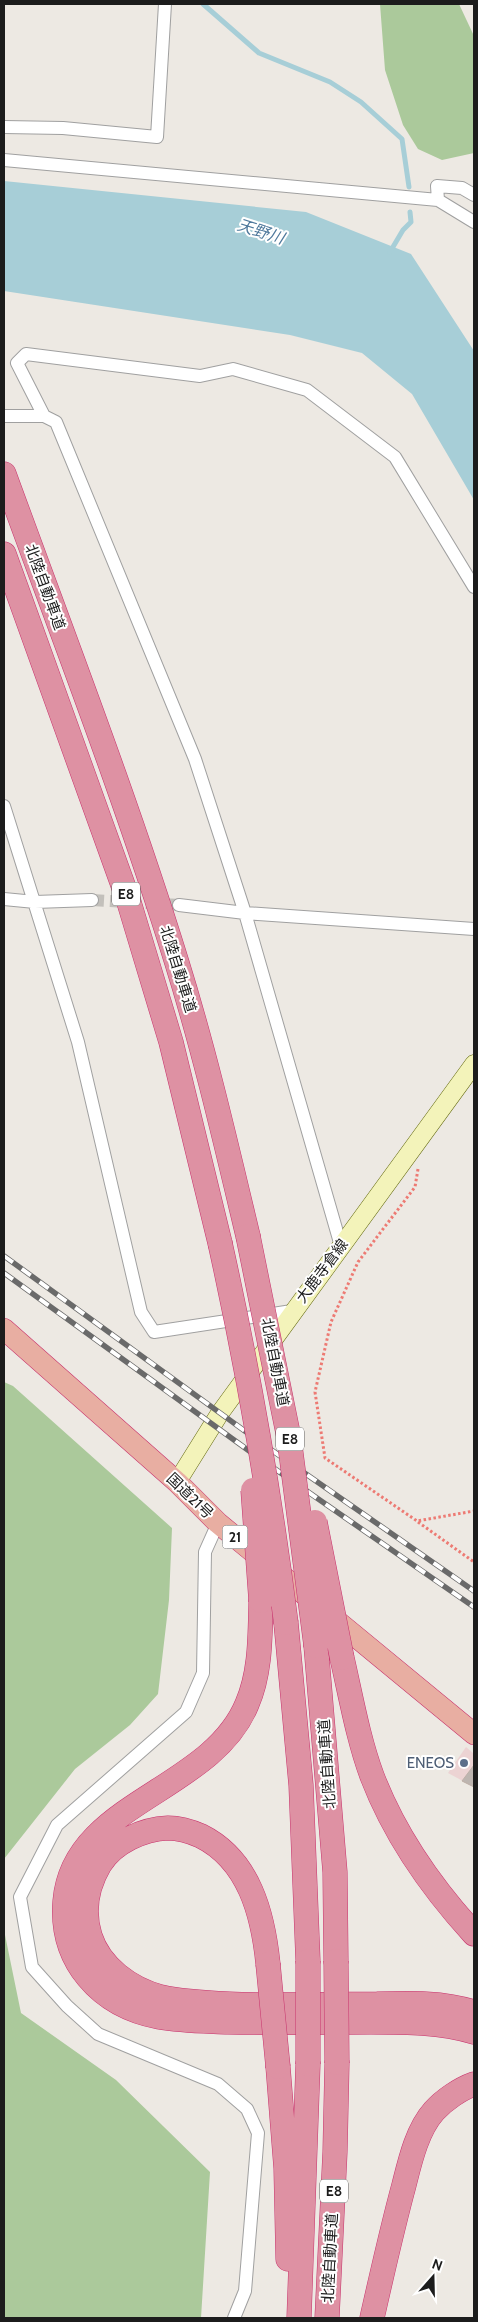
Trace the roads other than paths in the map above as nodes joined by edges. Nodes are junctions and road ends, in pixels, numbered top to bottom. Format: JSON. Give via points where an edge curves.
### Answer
{"nodes":[{"id":1,"x":165,"y":4,"type":"edge"},
{"id":2,"x":4,"y":127,"type":"edge"},
{"id":3,"x":4,"y":160,"type":"edge"},
{"id":4,"x":474,"y":195,"type":"edge"},
{"id":5,"x":438,"y":200,"type":"junction"},
{"id":6,"x":474,"y":222,"type":"edge"},
{"id":7,"x":4,"y":416,"type":"edge"},
{"id":8,"x":44,"y":416,"type":"junction"},
{"id":9,"x":4,"y":474,"type":"edge"},
{"id":10,"x":4,"y":554,"type":"edge"},
{"id":11,"x":474,"y":587,"type":"edge"},
{"id":12,"x":4,"y":806,"type":"edge"},
{"id":13,"x":4,"y":899,"type":"edge"},
{"id":14,"x":92,"y":900,"type":"tunnel mouth"},
{"id":15,"x":34,"y":902,"type":"junction"},
{"id":16,"x":179,"y":905,"type":"tunnel mouth"},
{"id":17,"x":245,"y":913,"type":"junction"},
{"id":18,"x":474,"y":929,"type":"edge"},
{"id":19,"x":474,"y":1064,"type":"edge"},
{"id":20,"x":216,"y":1244,"type":"junction"},
{"id":21,"x":341,"y":1246,"type":"junction"},
{"id":22,"x":292,"y":1311,"type":"junction"},
{"id":23,"x":268,"y":1328,"type":"junction"},
{"id":24,"x":4,"y":1329,"type":"edge"},
{"id":25,"x":177,"y":1482,"type":"junction"},
{"id":26,"x":218,"y":1523,"type":"junction"},
{"id":27,"x":474,"y":1734,"type":"edge"},
{"id":28,"x":474,"y":1934,"type":"edge"},
{"id":29,"x":474,"y":2012,"type":"edge"},
{"id":30,"x":474,"y":2032,"type":"edge"},
{"id":31,"x":474,"y":2084,"type":"edge"},
{"id":32,"x":234,"y":2318,"type":"edge"},
{"id":33,"x":288,"y":2318,"type":"edge"},
{"id":34,"x":299,"y":2318,"type":"edge"},
{"id":35,"x":327,"y":2318,"type":"edge"},
{"id":36,"x":372,"y":2318,"type":"edge"}],
"edges":[{"from":1,"to":2,"type":"street","via":[[157,137],[63,128]]},
{"from":3,"to":5,"type":"street"},
{"from":4,"to":5,"type":"street","via":[[462,188],[437,186]]},
{"from":5,"to":6,"type":"street"},
{"from":7,"to":8,"type":"street"},
{"from":8,"to":11,"type":"street","via":[[17,362],[26,354],[200,376],[233,369],[307,390],[395,457]]},
{"from":8,"to":17,"type":"street","via":[[56,422],[195,760]]},
{"from":9,"to":23,"type":"highway","name":"北陸自動車道","number":"E8","bridge":true,"via":[[174,954],[197,1032]]},
{"from":10,"to":20,"type":"highway","name":"北陸自動車道","number":"E8","via":[[128,899],[187,1104]]},
{"from":12,"to":15,"type":"street"},
{"from":13,"to":15,"type":"street"},
{"from":14,"to":15,"type":"street"},
{"from":15,"to":22,"type":"street","via":[[78,1042],[141,1312],[154,1332]]},
{"from":16,"to":17,"type":"street"},
{"from":17,"to":18,"type":"street"},
{"from":17,"to":21,"type":"street"},
{"from":19,"to":21,"type":"main road","name":"大鹿寺倉線"},
{"from":20,"to":30,"type":"highway","bridge":true,"via":[[248,1443],[258,1538],[261,1601],[256,1675],[248,1703],[236,1725],[200,1763],[109,1823],[90,1842],[74,1866],[66,1889],[64,1916],[67,1941],[78,1964],[96,1987],[123,2005],[157,2017],[251,2023],[429,2023]]},
{"from":20,"to":34,"type":"highway","name":"北陸自動車道","number":"E8","bridge":true,"via":[[240,1334],[262,1451],[286,1623],[301,1785],[308,1961],[308,2064]]},
{"from":21,"to":22,"type":"main road","name":"大鹿寺倉線"},
{"from":22,"to":25,"type":"main road","name":"大鹿寺倉線","via":[[220,1413]]},
{"from":23,"to":28,"type":"highway","bridge":true,"via":[[301,1454],[358,1731],[372,1776],[392,1822],[416,1863]]},
{"from":23,"to":35,"type":"highway","name":"北陸自動車道","number":"E8","bridge":true,"via":[[289,1438],[316,1646],[335,1872],[337,2063]]},
{"from":24,"to":25,"type":"highway","name":"国道21号","number":"21"},
{"from":25,"to":26,"type":"highway","name":"国道21号","number":"21"},
{"from":26,"to":27,"type":"highway","name":"国道21号","number":"21"},
{"from":26,"to":32,"type":"street","via":[[205,1552],[203,1673],[186,1712],[57,1826],[20,1897],[32,1966],[67,2006],[98,2034],[218,2084],[247,2109],[258,2133],[245,2292]]},
{"from":29,"to":33,"type":"highway","bridge":true,"via":[[429,2003],[252,2005],[191,2002],[160,1996],[132,1985],[110,1969],[94,1948],[86,1923],[86,1898],[92,1877],[105,1857],[124,1840],[169,1828],[193,1832],[214,1842],[245,1878],[258,1908],[268,1964],[278,2067],[286,2168]]},
{"from":31,"to":36,"type":"highway","via":[[451,2096],[433,2112],[420,2134],[399,2202]]}]}
